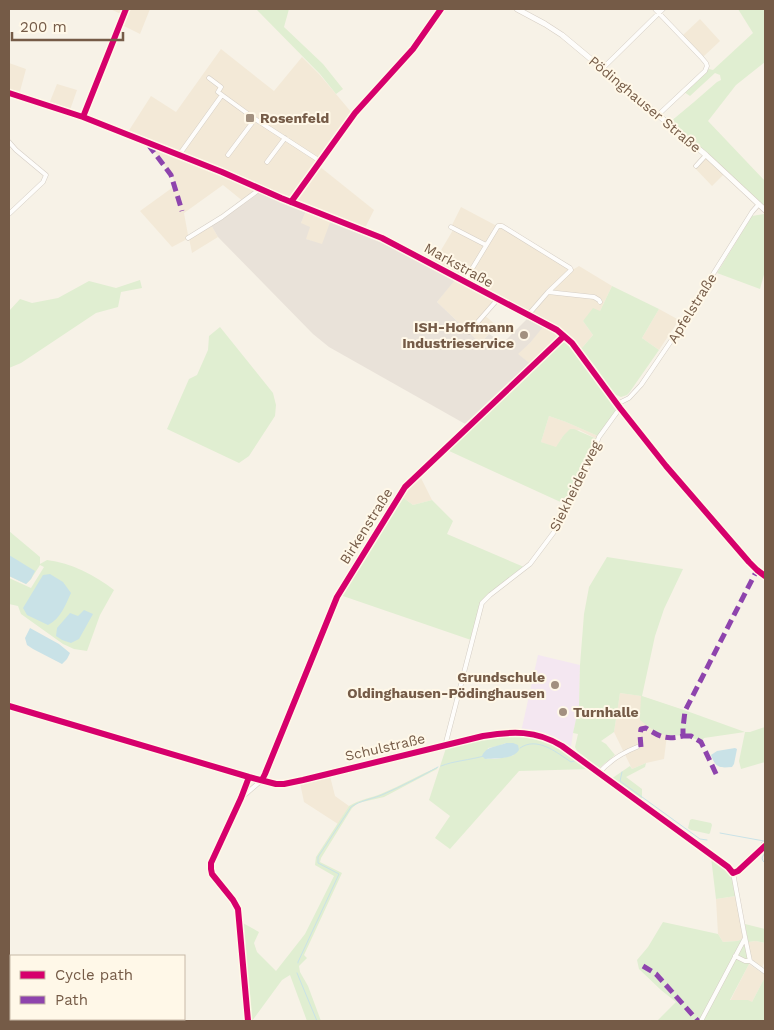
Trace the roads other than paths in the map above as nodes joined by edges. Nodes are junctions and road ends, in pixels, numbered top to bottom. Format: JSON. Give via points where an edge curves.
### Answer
{"nodes":[{"id":1,"x":126,"y":9,"type":"edge"},
{"id":2,"x":441,"y":9,"type":"edge"},
{"id":3,"x":516,"y":9,"type":"edge"},
{"id":4,"x":654,"y":9,"type":"edge"},
{"id":5,"x":663,"y":9,"type":"edge"},
{"id":6,"x":658,"y":13,"type":"junction"},
{"id":7,"x":602,"y":69,"type":"junction"},
{"id":8,"x":209,"y":78,"type":"dead end"},
{"id":9,"x":9,"y":94,"type":"edge"},
{"id":10,"x":222,"y":95,"type":"junction"},
{"id":11,"x":658,"y":115,"type":"junction"},
{"id":12,"x":83,"y":116,"type":"junction"},
{"id":13,"x":255,"y":119,"type":"junction"},
{"id":14,"x":285,"y":138,"type":"junction"},
{"id":15,"x":9,"y":142,"type":"edge"},
{"id":16,"x":179,"y":155,"type":"junction"},
{"id":17,"x":228,"y":155,"type":"dead end"},
{"id":18,"x":706,"y":156,"type":"junction"},
{"id":19,"x":320,"y":161,"type":"junction"},
{"id":20,"x":267,"y":162,"type":"dead end"},
{"id":21,"x":696,"y":166,"type":"dead end"},
{"id":22,"x":260,"y":189,"type":"junction"},
{"id":23,"x":291,"y":202,"type":"junction"},
{"id":24,"x":759,"y":204,"type":"junction"},
{"id":25,"x":765,"y":210,"type":"edge"},
{"id":26,"x":9,"y":214,"type":"edge"},
{"id":27,"x":451,"y":227,"type":"dead end"},
{"id":28,"x":188,"y":238,"type":"dead end"},
{"id":29,"x":486,"y":245,"type":"junction"},
{"id":30,"x":464,"y":282,"type":"junction"},
{"id":31,"x":548,"y":292,"type":"junction"},
{"id":32,"x":497,"y":300,"type":"junction"},
{"id":33,"x":600,"y":302,"type":"dead end"},
{"id":34,"x":528,"y":315,"type":"junction"},
{"id":35,"x":469,"y":332,"type":"dead end"},
{"id":36,"x":564,"y":336,"type":"junction"},
{"id":37,"x":617,"y":404,"type":"junction"},
{"id":38,"x":620,"y":408,"type":"junction"},
{"id":39,"x":765,"y":576,"type":"edge"},
{"id":40,"x":9,"y":706,"type":"edge"},
{"id":41,"x":445,"y":746,"type":"junction"},
{"id":42,"x":637,"y":748,"type":"dead end"},
{"id":43,"x":599,"y":774,"type":"junction"},
{"id":44,"x":249,"y":777,"type":"junction"},
{"id":45,"x":262,"y":780,"type":"junction"},
{"id":46,"x":241,"y":798,"type":"junction"},
{"id":47,"x":765,"y":846,"type":"edge"},
{"id":48,"x":733,"y":873,"type":"junction"},
{"id":49,"x":745,"y":938,"type":"junction"},
{"id":50,"x":735,"y":956,"type":"junction"},
{"id":51,"x":750,"y":961,"type":"junction"},
{"id":52,"x":765,"y":972,"type":"edge"},
{"id":53,"x":248,"y":1021,"type":"edge"},
{"id":54,"x":701,"y":1021,"type":"edge"}],
"edges":[{"from":1,"to":12,"type":"street"},
{"from":2,"to":19,"type":"street","via":[[412,49],[355,113]]},
{"from":3,"to":7,"type":"street","name":"Pödinghauser Straße","via":[[553,28]]},
{"from":4,"to":6,"type":"street"},
{"from":5,"to":6,"type":"street"},
{"from":6,"to":7,"type":"street"},
{"from":6,"to":11,"type":"street","via":[[707,66]]},
{"from":7,"to":11,"type":"street","name":"Pödinghauser Straße"},
{"from":8,"to":10,"type":"street","via":[[221,87],[218,92]]},
{"from":9,"to":12,"type":"street","name":"Markstraße"},
{"from":10,"to":13,"type":"street"},
{"from":10,"to":16,"type":"street"},
{"from":11,"to":18,"type":"street","name":"Pödinghauser Straße"},
{"from":12,"to":16,"type":"street","name":"Markstraße"},
{"from":13,"to":14,"type":"street"},
{"from":13,"to":17,"type":"street"},
{"from":14,"to":19,"type":"street"},
{"from":14,"to":20,"type":"street"},
{"from":15,"to":26,"type":"street","via":[[46,176]]},
{"from":16,"to":22,"type":"street","name":"Markstraße"},
{"from":18,"to":21,"type":"street"},
{"from":18,"to":24,"type":"street","name":"Pödinghauser Straße"},
{"from":19,"to":23,"type":"street"},
{"from":22,"to":23,"type":"street","name":"Markstraße"},
{"from":22,"to":28,"type":"street"},
{"from":23,"to":30,"type":"street","name":"Markstraße","via":[[391,242]]},
{"from":24,"to":25,"type":"street","name":"Pödinghauser Straße"},
{"from":24,"to":37,"type":"street","name":"Apfelstraße","via":[[641,385],[629,398]]},
{"from":27,"to":29,"type":"street"},
{"from":29,"to":30,"type":"street"},
{"from":29,"to":31,"type":"street","via":[[499,225],[570,268],[571,271]]},
{"from":30,"to":32,"type":"street","name":"Markstraße"},
{"from":31,"to":33,"type":"street","via":[[594,298]]},
{"from":31,"to":34,"type":"street"},
{"from":32,"to":34,"type":"street","name":"Markstraße"},
{"from":32,"to":35,"type":"street"},
{"from":34,"to":36,"type":"street","name":"Markstraße"},
{"from":36,"to":37,"type":"street","name":"Markstraße"},
{"from":36,"to":45,"type":"street","name":"Birkenstraße","via":[[405,487],[337,597]]},
{"from":37,"to":38,"type":"street","name":"Markstraße"},
{"from":38,"to":39,"type":"street","name":"Markstraße","via":[[666,466],[749,562]]},
{"from":38,"to":41,"type":"street","name":"Siekheiderweg","via":[[599,437],[554,532],[530,564],[482,603]]},
{"from":40,"to":44,"type":"street","name":"Schulstraße"},
{"from":41,"to":43,"type":"street","name":"Schulstraße","via":[[503,733],[528,734],[552,740]]},
{"from":41,"to":45,"type":"street","name":"Schulstraße","via":[[284,784]]},
{"from":42,"to":43,"type":"street","via":[[616,758]]},
{"from":43,"to":48,"type":"street","name":"Schulstraße"},
{"from":44,"to":45,"type":"street","name":"Schulstraße"},
{"from":44,"to":46,"type":"street"},
{"from":45,"to":46,"type":"street"},
{"from":46,"to":53,"type":"street","via":[[211,870],[238,909]]},
{"from":47,"to":48,"type":"street"},
{"from":48,"to":49,"type":"street"},
{"from":49,"to":50,"type":"street"},
{"from":49,"to":51,"type":"street"},
{"from":50,"to":51,"type":"street"},
{"from":50,"to":54,"type":"street"},
{"from":51,"to":52,"type":"street"}]}
